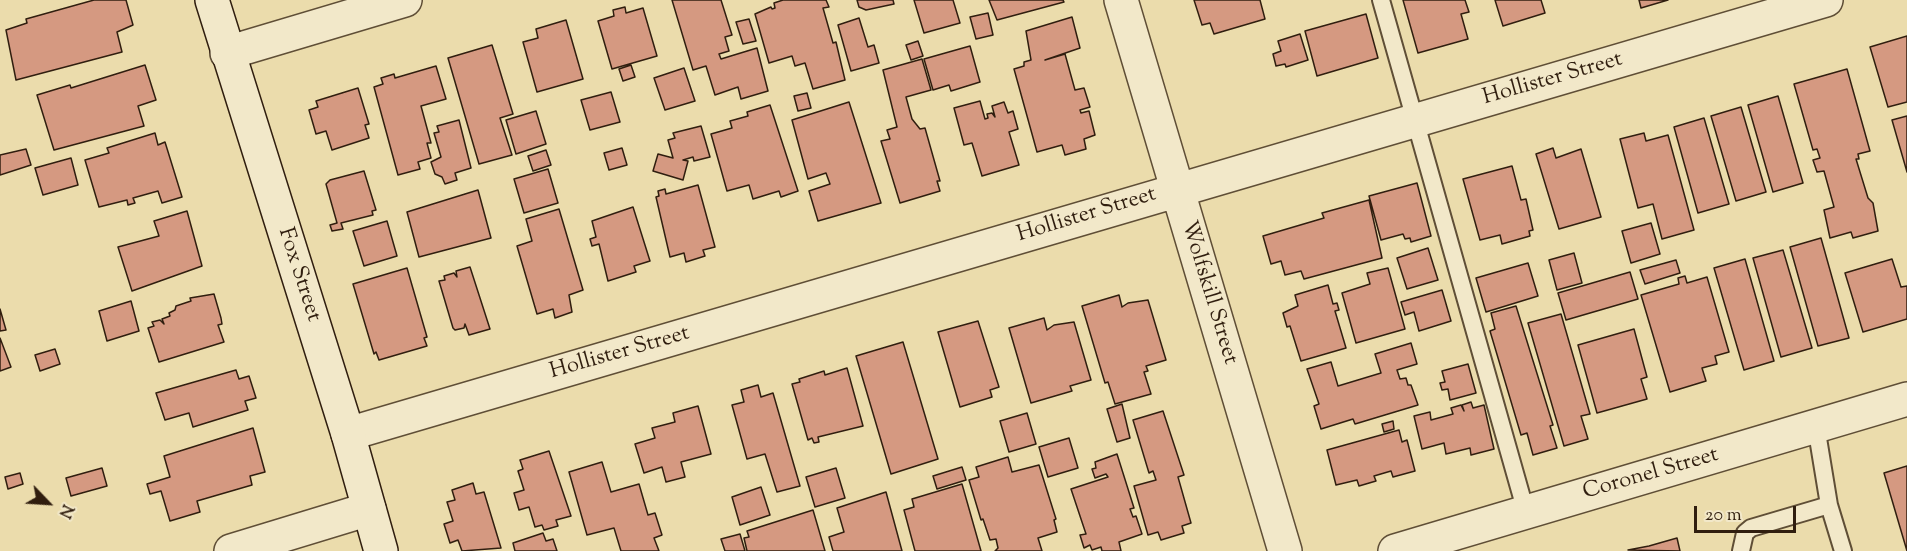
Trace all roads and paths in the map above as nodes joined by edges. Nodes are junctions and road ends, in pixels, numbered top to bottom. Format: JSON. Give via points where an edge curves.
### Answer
{"nodes":[{"id":1,"x":212,"y":0,"type":"edge"},
{"id":2,"x":405,"y":0,"type":"edge"},
{"id":3,"x":1121,"y":0,"type":"edge"},
{"id":4,"x":1382,"y":0,"type":"edge"},
{"id":5,"x":1826,"y":0,"type":"edge"},
{"id":6,"x":227,"y":53,"type":"junction"},
{"id":7,"x":1416,"y":120,"type":"junction"},
{"id":8,"x":1177,"y":189,"type":"junction"},
{"id":9,"x":1907,"y":399,"type":"edge"},
{"id":10,"x":1816,"y":426,"type":"junction"},
{"id":11,"x":348,"y":434,"type":"junction"},
{"id":12,"x":1829,"y":505,"type":"junction"},
{"id":13,"x":369,"y":509,"type":"junction"},
{"id":14,"x":1526,"y":512,"type":"junction"},
{"id":15,"x":231,"y":551,"type":"edge"},
{"id":16,"x":381,"y":551,"type":"edge"},
{"id":17,"x":1285,"y":551,"type":"edge"},
{"id":18,"x":1395,"y":551,"type":"edge"},
{"id":19,"x":1741,"y":551,"type":"edge"},
{"id":20,"x":1843,"y":551,"type":"edge"}],
"edges":[{"from":1,"to":6,"type":"street","name":"Fox Street"},
{"from":2,"to":6,"type":"street"},
{"from":3,"to":8,"type":"street","name":"Wolfskill Street"},
{"from":4,"to":7,"type":"lane"},
{"from":5,"to":7,"type":"street","name":"Hollister Street"},
{"from":6,"to":11,"type":"street","name":"Fox Street"},
{"from":7,"to":8,"type":"street","name":"Hollister Street"},
{"from":7,"to":14,"type":"lane"},
{"from":8,"to":11,"type":"street","name":"Hollister Street"},
{"from":8,"to":17,"type":"street","name":"Wolfskill Street"},
{"from":9,"to":10,"type":"street","name":"Coronel Street"},
{"from":10,"to":12,"type":"lane"},
{"from":10,"to":14,"type":"street","name":"Coronel Street"},
{"from":11,"to":13,"type":"street","name":"Fox Street"},
{"from":12,"to":19,"type":"lane","via":[[1751,528],[1745,533]]},
{"from":12,"to":20,"type":"lane"},
{"from":13,"to":15,"type":"street"},
{"from":13,"to":16,"type":"street","name":"Fox Street"},
{"from":14,"to":18,"type":"street","name":"Coronel Street"}]}
